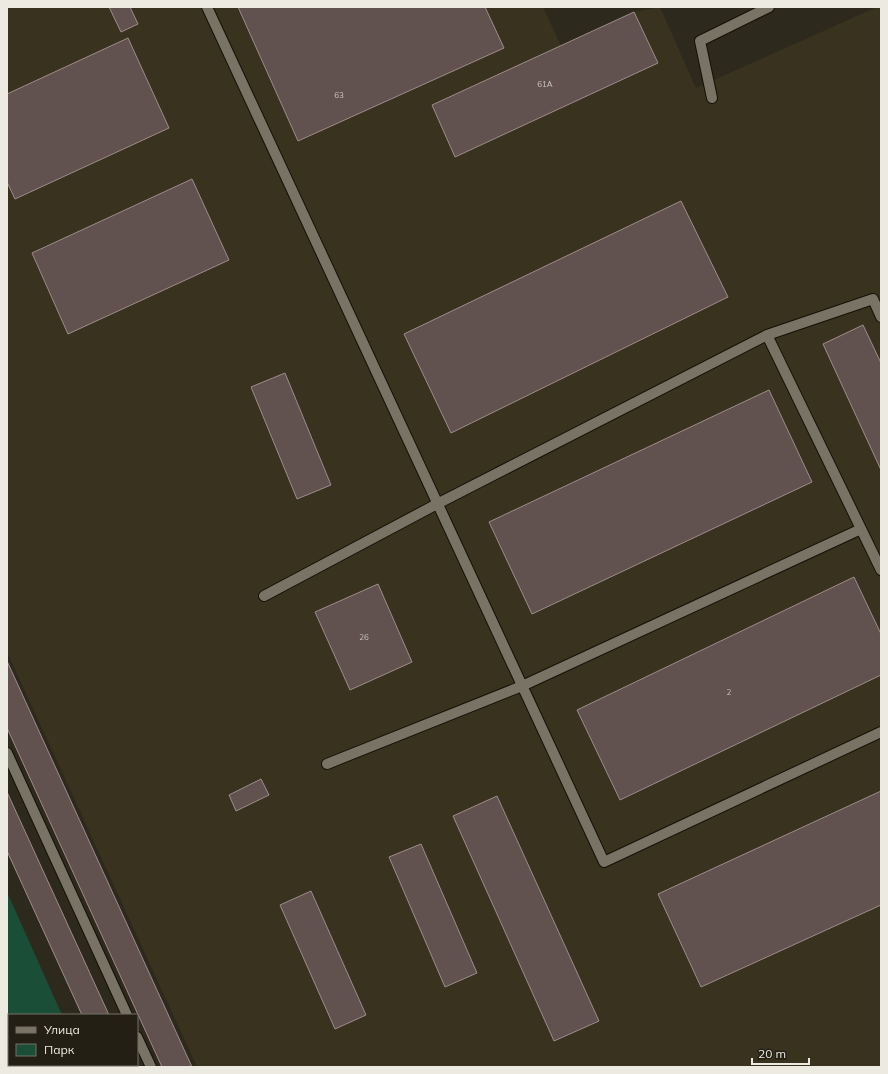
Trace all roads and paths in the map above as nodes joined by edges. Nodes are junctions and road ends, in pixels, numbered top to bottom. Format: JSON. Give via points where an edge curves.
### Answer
{"nodes":[{"id":1,"x":207,"y":7,"type":"edge"},
{"id":2,"x":769,"y":7,"type":"edge"},
{"id":3,"x":712,"y":98,"type":"dead end"},
{"id":4,"x":881,"y":317,"type":"edge"},
{"id":5,"x":767,"y":335,"type":"junction"},
{"id":6,"x":437,"y":504,"type":"junction"},
{"id":7,"x":861,"y":530,"type":"junction"},
{"id":8,"x":881,"y":570,"type":"edge"},
{"id":9,"x":264,"y":596,"type":"dead end"},
{"id":10,"x":522,"y":686,"type":"junction"},
{"id":11,"x":881,"y":732,"type":"edge"},
{"id":12,"x":7,"y":753,"type":"edge"},
{"id":13,"x":327,"y":764,"type":"dead end"},
{"id":14,"x":127,"y":1014,"type":"edge"},
{"id":15,"x":138,"y":1039,"type":"edge"},
{"id":16,"x":151,"y":1067,"type":"edge"}],
"edges":[{"from":1,"to":6,"type":"lane"},
{"from":2,"to":3,"type":"lane","via":[[700,41]]},
{"from":4,"to":5,"type":"lane","via":[[873,299]]},
{"from":5,"to":6,"type":"lane"},
{"from":5,"to":7,"type":"lane"},
{"from":6,"to":9,"type":"lane"},
{"from":6,"to":10,"type":"lane"},
{"from":7,"to":8,"type":"lane"},
{"from":7,"to":10,"type":"lane"},
{"from":10,"to":11,"type":"lane","via":[[604,862]]},
{"from":10,"to":13,"type":"lane"},
{"from":12,"to":14,"type":"lane"},
{"from":15,"to":16,"type":"lane"}]}
